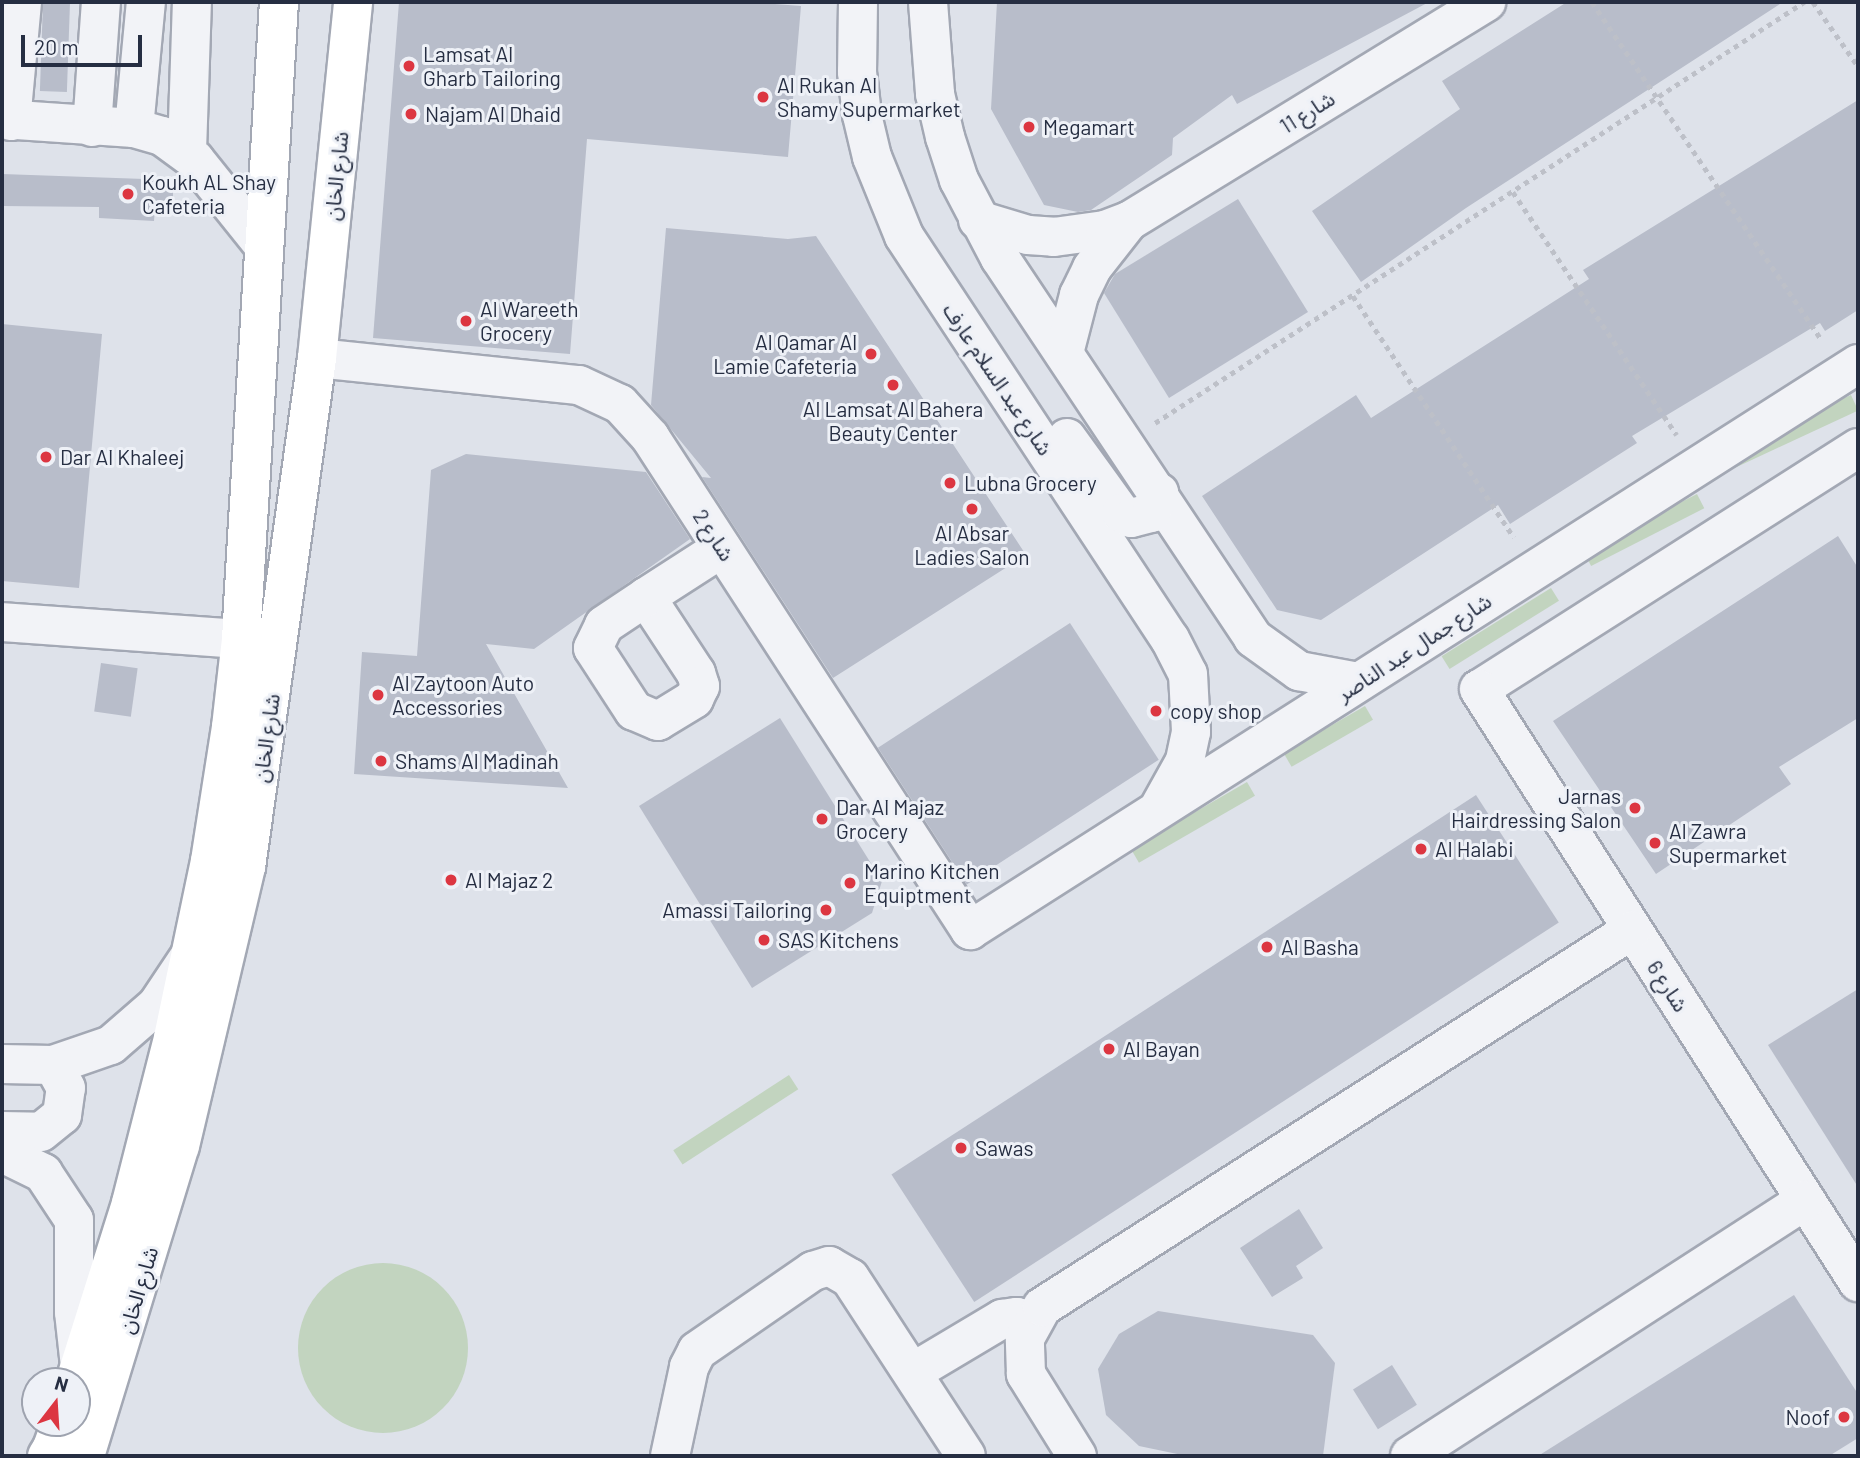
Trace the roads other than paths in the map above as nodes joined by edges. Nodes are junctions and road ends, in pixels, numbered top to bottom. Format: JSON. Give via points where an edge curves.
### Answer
{"nodes":[{"id":1,"x":22,"y":2,"type":"edge"},
{"id":2,"x":101,"y":2,"type":"edge"},
{"id":3,"x":146,"y":2,"type":"edge"},
{"id":4,"x":192,"y":2,"type":"edge"},
{"id":5,"x":279,"y":2,"type":"edge"},
{"id":6,"x":353,"y":2,"type":"edge"},
{"id":7,"x":858,"y":2,"type":"edge"},
{"id":8,"x":928,"y":2,"type":"edge"},
{"id":9,"x":1469,"y":6,"type":"edge"},
{"id":10,"x":6,"y":120,"type":"edge"},
{"id":11,"x":92,"y":127,"type":"junction"},
{"id":12,"x":134,"y":128,"type":"junction"},
{"id":13,"x":187,"y":152,"type":"junction"},
{"id":14,"x":978,"y":220,"type":"junction"},
{"id":15,"x":1129,"y":221,"type":"junction"},
{"id":16,"x":263,"y":245,"type":"junction"},
{"id":17,"x":1064,"y":353,"type":"junction"},
{"id":18,"x":317,"y":358,"type":"junction"},
{"id":19,"x":986,"y":362,"type":"junction"},
{"id":20,"x":1851,"y":369,"type":"edge"},
{"id":21,"x":1858,"y":448,"type":"edge"},
{"id":22,"x":1159,"y":493,"type":"junction"},
{"id":23,"x":722,"y":548,"type":"junction"},
{"id":24,"x":646,"y":597,"type":"dead end"},
{"id":25,"x":2,"y":622,"type":"edge"},
{"id":26,"x":241,"y":639,"type":"junction"},
{"id":27,"x":1358,"y":682,"type":"junction"},
{"id":28,"x":1156,"y":812,"type":"junction"},
{"id":29,"x":1632,"y":929,"type":"junction"},
{"id":30,"x":970,"y":930,"type":"joint"},
{"id":31,"x":191,"y":954,"type":"junction"},
{"id":32,"x":2,"y":1064,"type":"edge"},
{"id":33,"x":52,"y":1065,"type":"junction"},
{"id":34,"x":2,"y":1131,"type":"edge"},
{"id":35,"x":2,"y":1153,"type":"edge"},
{"id":36,"x":1805,"y":1200,"type":"junction"},
{"id":37,"x":1858,"y":1282,"type":"edge"},
{"id":38,"x":1031,"y":1322,"type":"junction"},
{"id":39,"x":77,"y":1367,"type":"edge"},
{"id":40,"x":79,"y":1367,"type":"edge"},
{"id":41,"x":913,"y":1372,"type":"junction"},
{"id":42,"x":59,"y":1448,"type":"edge"},
{"id":43,"x":670,"y":1456,"type":"edge"},
{"id":44,"x":966,"y":1456,"type":"edge"},
{"id":45,"x":1077,"y":1456,"type":"edge"},
{"id":46,"x":1409,"y":1456,"type":"edge"}],
"edges":[{"from":1,"to":10,"type":"street"},
{"from":2,"to":11,"type":"street"},
{"from":3,"to":12,"type":"street"},
{"from":4,"to":13,"type":"street"},
{"from":5,"to":16,"type":"main road","name":"شارع الخان"},
{"from":6,"to":18,"type":"main road","name":"شارع الخان"},
{"from":7,"to":19,"type":"street","name":"شارع عبد السلام عارف","via":[[862,115],[886,197],[921,264]]},
{"from":8,"to":14,"type":"street","via":[[935,94],[956,169]]},
{"from":9,"to":15,"type":"street","name":"شارع 11"},
{"from":10,"to":11,"type":"street"},
{"from":11,"to":12,"type":"street"},
{"from":12,"to":13,"type":"street","via":[[162,136]]},
{"from":13,"to":16,"type":"street"},
{"from":14,"to":15,"type":"street","name":"شارع 11","via":[[1028,235],[1054,237],[1105,230]]},
{"from":14,"to":17,"type":"street"},
{"from":15,"to":17,"type":"street","name":"شارع 11","via":[[1088,277]]},
{"from":16,"to":26,"type":"main road","name":"شارع الخان"},
{"from":17,"to":22,"type":"street"},
{"from":18,"to":23,"type":"street","name":"شارع 2","via":[[558,381],[601,393],[636,419]]},
{"from":18,"to":42,"type":"main road","name":"شارع الخان","via":[[246,867],[180,1146]]},
{"from":19,"to":22,"type":"street","via":[[1013,372],[1033,390],[1121,513],[1131,518],[1151,513]]},
{"from":19,"to":28,"type":"street","name":"شارع عبد السلام عارف","via":[[1170,639],[1188,674],[1192,732],[1185,761]]},
{"from":20,"to":27,"type":"street","name":"شارع جمال عبد الناصر"},
{"from":21,"to":29,"type":"street","name":"شارع 6","via":[[1479,689]]},
{"from":22,"to":27,"type":"street","via":[[1253,638],[1299,671]]},
{"from":23,"to":24,"type":"street"},
{"from":23,"to":30,"type":"street","name":"شارع 2"},
{"from":25,"to":26,"type":"street"},
{"from":26,"to":31,"type":"main road","name":"شارع الخان"},
{"from":27,"to":28,"type":"street","name":"شارع جمال عبد الناصر"},
{"from":28,"to":30,"type":"street","name":"شارع جمال عبد الناصر"},
{"from":29,"to":36,"type":"street","name":"شارع 6"},
{"from":29,"to":38,"type":"street","via":[[1056,1297]]},
{"from":31,"to":33,"type":"street","via":[[157,1005],[128,1034],[92,1055]]},
{"from":31,"to":40,"type":"main road","name":"شارع الخان","via":[[134,1191]]},
{"from":32,"to":33,"type":"street"},
{"from":33,"to":34,"type":"street","via":[[66,1088],[62,1115],[41,1132]]},
{"from":35,"to":39,"type":"street","via":[[43,1173],[74,1220]]},
{"from":36,"to":37,"type":"street","name":"شارع 6"},
{"from":36,"to":46,"type":"street"},
{"from":38,"to":41,"type":"street","via":[[1017,1317],[1002,1319]]},
{"from":38,"to":45,"type":"street","via":[[1025,1338],[1026,1374]]},
{"from":41,"to":43,"type":"street","via":[[850,1278],[837,1268],[821,1268],[697,1350]]},
{"from":41,"to":44,"type":"street"}]}
